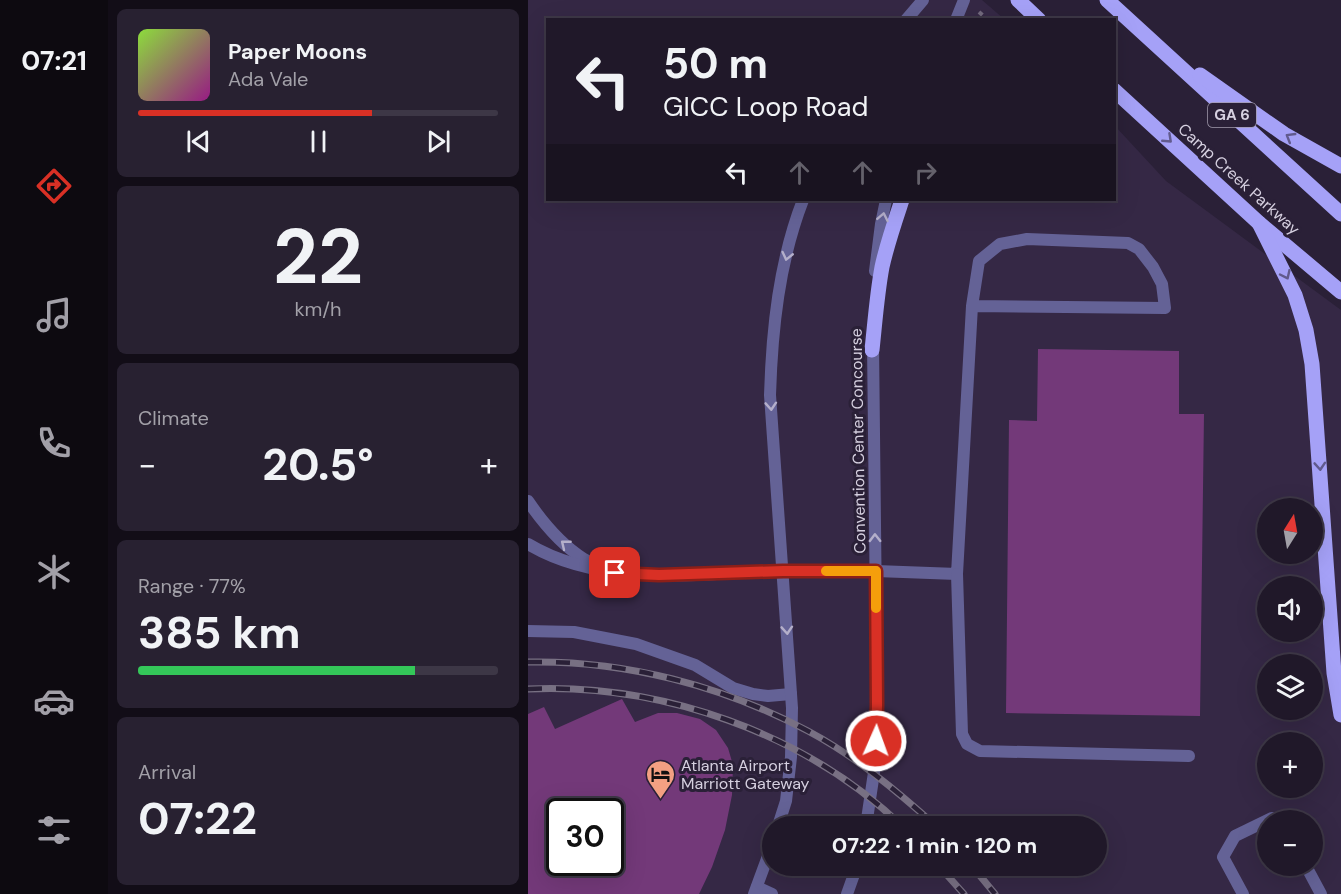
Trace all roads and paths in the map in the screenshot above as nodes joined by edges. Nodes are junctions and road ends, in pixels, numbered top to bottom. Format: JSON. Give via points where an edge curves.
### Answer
{"nodes":[{"id":1,"x":923,"y":0,"type":"edge"},
{"id":2,"x":964,"y":0,"type":"edge"},
{"id":3,"x":1018,"y":0,"type":"edge"},
{"id":4,"x":1107,"y":0,"type":"edge"},
{"id":5,"x":980,"y":12,"type":"dead end"},
{"id":6,"x":908,"y":18,"type":"edge"},
{"id":7,"x":957,"y":18,"type":"edge"},
{"id":8,"x":986,"y":18,"type":"edge"},
{"id":9,"x":1037,"y":18,"type":"edge"},
{"id":10,"x":1152,"y":41,"type":"junction"},
{"id":11,"x":1116,"y":92,"type":"edge"},
{"id":12,"x":1341,"y":166,"type":"edge"},
{"id":13,"x":802,"y":201,"type":"edge"},
{"id":14,"x":886,"y":201,"type":"edge"},
{"id":15,"x":902,"y":201,"type":"edge"},
{"id":16,"x":1341,"y":214,"type":"edge"},
{"id":17,"x":1259,"y":223,"type":"junction"},
{"id":18,"x":1341,"y":291,"type":"edge"},
{"id":19,"x":972,"y":306,"type":"junction"},
{"id":20,"x":872,"y":350,"type":"junction"},
{"id":21,"x":528,"y":501,"type":"edge"},
{"id":22,"x":528,"y":544,"type":"edge"},
{"id":23,"x":783,"y":571,"type":"junction"},
{"id":24,"x":876,"y":571,"type":"junction"},
{"id":25,"x":615,"y":573,"type":"junction"},
{"id":26,"x":957,"y":574,"type":"junction"},
{"id":27,"x":528,"y":631,"type":"edge"},
{"id":28,"x":791,"y":694,"type":"junction"},
{"id":29,"x":1341,"y":715,"type":"edge"},
{"id":30,"x":1189,"y":756,"type":"dead end"},
{"id":31,"x":781,"y":816,"type":"edge"},
{"id":32,"x":867,"y":816,"type":"edge"},
{"id":33,"x":1257,"y":825,"type":"edge"},
{"id":34,"x":762,"y":874,"type":"edge"},
{"id":35,"x":853,"y":876,"type":"edge"},
{"id":36,"x":1311,"y":876,"type":"edge"},
{"id":37,"x":756,"y":891,"type":"edge"},
{"id":38,"x":772,"y":894,"type":"edge"},
{"id":39,"x":846,"y":894,"type":"edge"},
{"id":40,"x":1243,"y":894,"type":"edge"},
{"id":41,"x":1320,"y":894,"type":"edge"}],
"edges":[{"from":1,"to":6,"type":"street"},
{"from":2,"to":7,"type":"street"},
{"from":3,"to":9,"type":"main road"},
{"from":4,"to":10,"type":"main road","number":"GA 6"},
{"from":5,"to":8,"type":"path"},
{"from":12,"to":10,"type":"main road","one_way":true,"via":[[1284,134]]},
{"from":10,"to":16,"type":"main road","number":"GA 6"},
{"from":11,"to":17,"type":"main road","name":"Camp Creek Parkway","one_way":true},
{"from":13,"to":23,"type":"street","one_way":true,"via":[[777,300],[772,348],[770,395]]},
{"from":20,"to":14,"type":"street","name":"Convention Center Concourse","one_way":true,"via":[[876,265]]},
{"from":15,"to":20,"type":"main road","via":[[882,265]]},
{"from":17,"to":18,"type":"main road","name":"Camp Creek Parkway"},
{"from":17,"to":29,"type":"main road","one_way":true,"via":[[1295,295],[1312,364],[1334,673]]},
{"from":19,"to":19,"type":"street","via":[[979,261],[1000,244],[1027,239],[1128,243],[1139,249],[1153,267],[1162,284],[1165,308]]},
{"from":19,"to":26,"type":"street"},
{"from":24,"to":20,"type":"street","name":"Convention Center Concourse","one_way":true},
{"from":25,"to":21,"type":"street","one_way":true,"via":[[561,542]]},
{"from":22,"to":25,"type":"street","via":[[573,564]]},
{"from":23,"to":24,"type":"street"},
{"from":23,"to":25,"type":"street"},
{"from":23,"to":28,"type":"street","one_way":true},
{"from":24,"to":26,"type":"street"},
{"from":24,"to":32,"type":"street","name":"Convention Center Concourse","via":[[876,759]]},
{"from":26,"to":30,"type":"street","via":[[962,734],[967,744],[980,751]]},
{"from":27,"to":28,"type":"street","via":[[574,632],[636,644],[695,665],[733,688],[768,696]]},
{"from":28,"to":31,"type":"street","via":[[791,757]]},
{"from":33,"to":40,"type":"street","via":[[1235,836],[1223,857]]},
{"from":34,"to":37,"type":"street"},
{"from":35,"to":39,"type":"street"},
{"from":36,"to":41,"type":"street"},
{"from":37,"to":38,"type":"street"}]}
